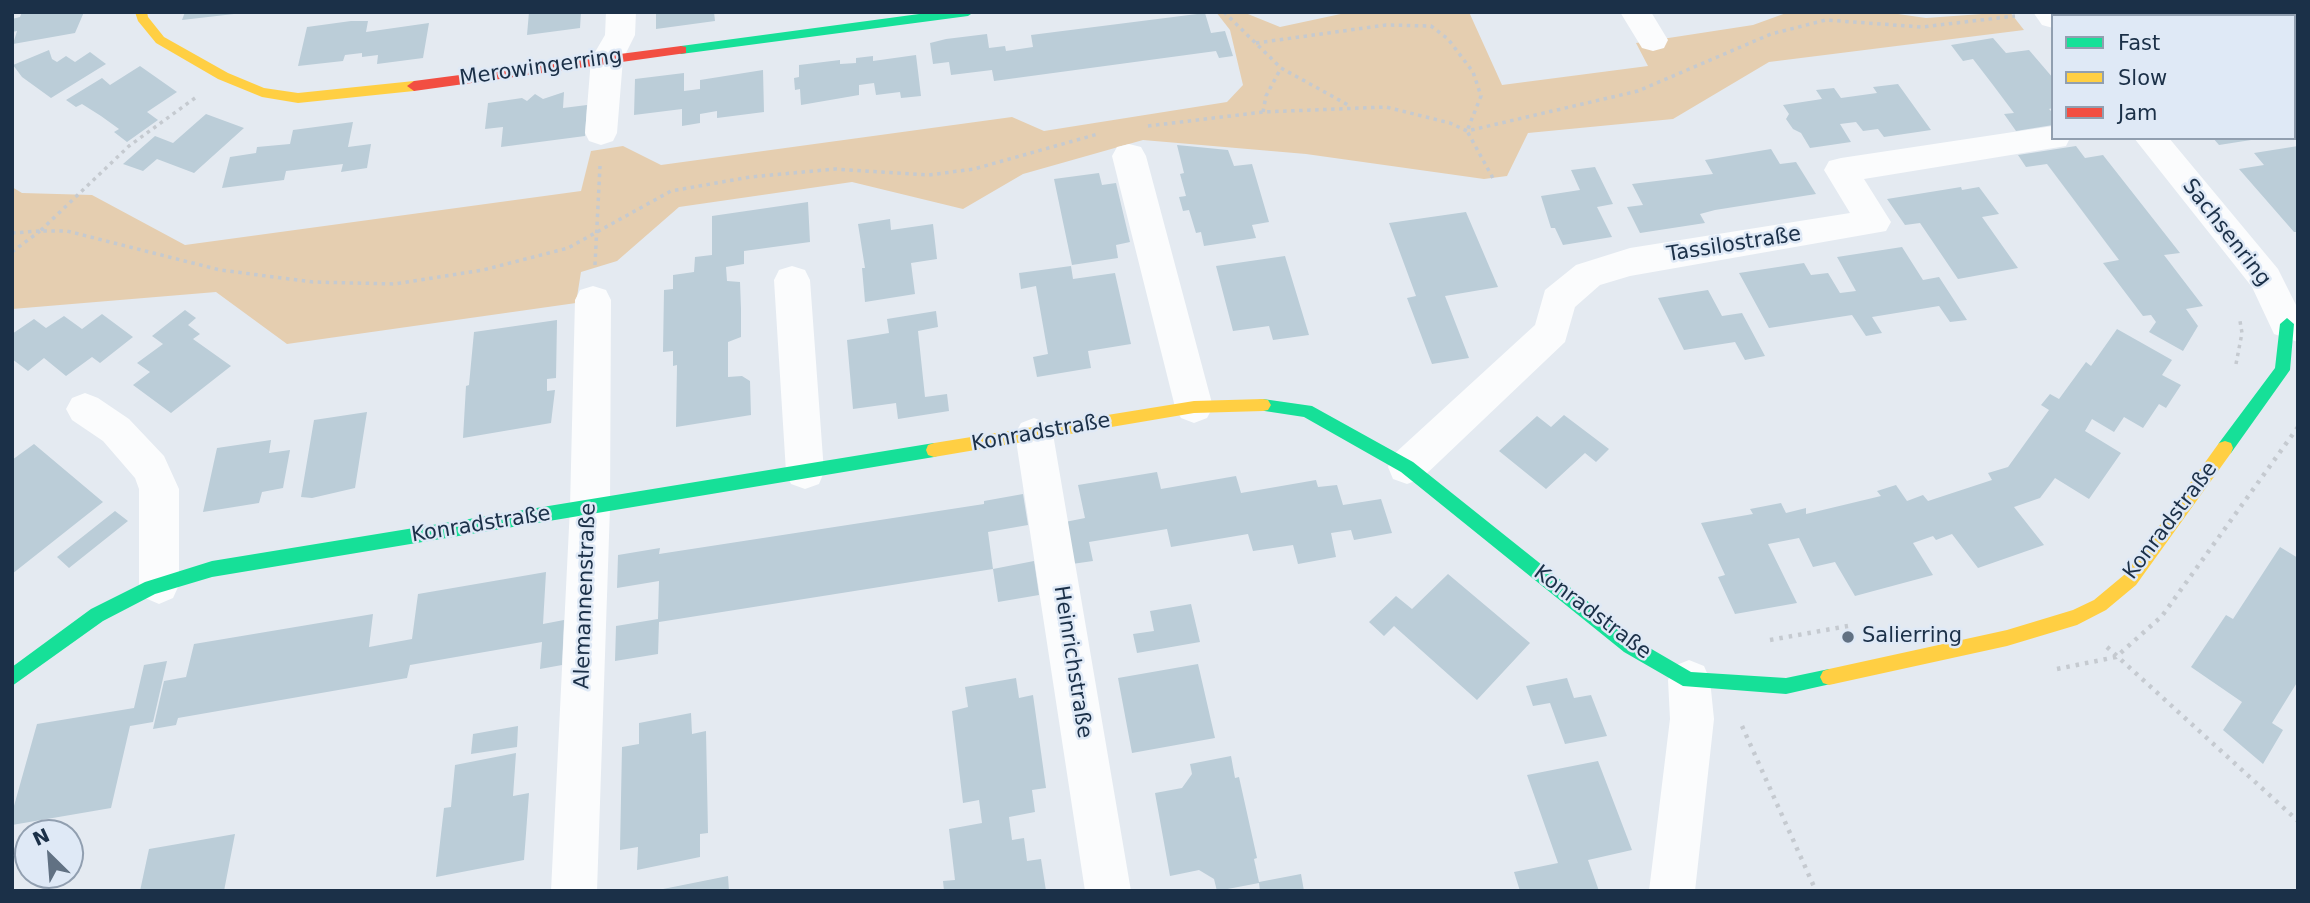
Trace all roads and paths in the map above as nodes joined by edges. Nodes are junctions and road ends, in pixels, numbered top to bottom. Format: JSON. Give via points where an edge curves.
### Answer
{"nodes":[{"id":1,"x":141,"y":12,"type":"edge"},
{"id":2,"x":621,"y":12,"type":"edge"},
{"id":3,"x":968,"y":12,"type":"edge"},
{"id":4,"x":1224,"y":12,"type":"edge"},
{"id":5,"x":1635,"y":12,"type":"edge"},
{"id":6,"x":2034,"y":14,"type":"edge"},
{"id":7,"x":1653,"y":40,"type":"dead end"},
{"id":8,"x":1256,"y":43,"type":"junction"},
{"id":9,"x":607,"y":60,"type":"junction"},
{"id":10,"x":1281,"y":68,"type":"junction"},
{"id":11,"x":223,"y":76,"type":"junction"},
{"id":12,"x":1350,"y":106,"type":"junction"},
{"id":13,"x":1263,"y":112,"type":"junction"},
{"id":14,"x":1466,"y":131,"type":"junction"},
{"id":15,"x":601,"y":133,"type":"joint"},
{"id":16,"x":2051,"y":138,"type":"edge"},
{"id":17,"x":1128,"y":139,"type":"junction"},
{"id":18,"x":2152,"y":140,"type":"edge"},
{"id":19,"x":1493,"y":180,"type":"dead end"},
{"id":20,"x":40,"y":231,"type":"junction"},
{"id":21,"x":12,"y":233,"type":"edge"},
{"id":22,"x":597,"y":233,"type":"junction"},
{"id":23,"x":12,"y":252,"type":"edge"},
{"id":24,"x":792,"y":280,"type":"dead end"},
{"id":25,"x":593,"y":300,"type":"joint"},
{"id":26,"x":2238,"y":307,"type":"dead end"},
{"id":27,"x":2292,"y":325,"type":"edge"},
{"id":28,"x":2235,"y":369,"type":"dead end"},
{"id":29,"x":1194,"y":407,"type":"junction"},
{"id":30,"x":85,"y":409,"type":"dead end"},
{"id":31,"x":2298,"y":427,"type":"edge"},
{"id":32,"x":1034,"y":434,"type":"junction"},
{"id":33,"x":1406,"y":467,"type":"junction"},
{"id":34,"x":804,"y":472,"type":"junction"},
{"id":35,"x":590,"y":507,"type":"junction"},
{"id":36,"x":159,"y":585,"type":"junction"},
{"id":37,"x":2077,"y":617,"type":"junction"},
{"id":38,"x":1850,"y":626,"type":"dead end"},
{"id":39,"x":1768,"y":640,"type":"dead end"},
{"id":40,"x":2116,"y":657,"type":"junction"},
{"id":41,"x":12,"y":678,"type":"edge"},
{"id":42,"x":1708,"y":681,"type":"junction"},
{"id":43,"x":2298,"y":821,"type":"edge"},
{"id":44,"x":574,"y":891,"type":"edge"},
{"id":45,"x":1108,"y":891,"type":"edge"},
{"id":46,"x":1672,"y":891,"type":"edge"},
{"id":47,"x":1816,"y":891,"type":"edge"}],
"edges":[{"from":1,"to":11,"type":"street","name":"Merowingerring","via":[[160,40]]},
{"from":2,"to":9,"type":"street","via":[[620,35]]},
{"from":3,"to":9,"type":"street","name":"Merowingerring"},
{"from":4,"to":8,"type":"path"},
{"from":5,"to":7,"type":"street"},
{"from":6,"to":14,"type":"path","via":[[1922,27],[1826,20],[1771,34],[1639,91]]},
{"from":8,"to":10,"type":"path"},
{"from":8,"to":14,"type":"path","via":[[1386,25],[1431,26],[1448,39],[1473,72],[1481,96]]},
{"from":9,"to":11,"type":"street","name":"Merowingerring","via":[[299,98],[262,92]]},
{"from":9,"to":15,"type":"street"},
{"from":10,"to":12,"type":"path"},
{"from":10,"to":13,"type":"path"},
{"from":11,"to":20,"type":"path","via":[[129,146]]},
{"from":12,"to":13,"type":"path"},
{"from":12,"to":14,"type":"path","via":[[1386,107]]},
{"from":13,"to":17,"type":"path"},
{"from":14,"to":19,"type":"path"},
{"from":15,"to":22,"type":"path"},
{"from":16,"to":33,"type":"street","name":"Tassilostraße","via":[[1841,170],[1874,222],[1630,262],[1587,275],[1558,300],[1552,332]]},
{"from":17,"to":22,"type":"path","via":[[929,175],[835,169],[750,177],[671,191]]},
{"from":17,"to":29,"type":"street"},
{"from":18,"to":27,"type":"street","name":"Sachsenring","via":[[2266,279]]},
{"from":20,"to":21,"type":"path"},
{"from":20,"to":22,"type":"path","via":[[67,231],[220,270],[313,282],[395,284],[482,270],[568,248]]},
{"from":20,"to":23,"type":"path"},
{"from":22,"to":25,"type":"path"},
{"from":24,"to":34,"type":"street"},
{"from":25,"to":35,"type":"street","name":"Alemannenstraße"},
{"from":26,"to":28,"type":"path","via":[[2242,333]]},
{"from":27,"to":37,"type":"street","name":"Konradstraße","via":[[2282,370],[2130,580]]},
{"from":29,"to":32,"type":"street","name":"Konradstraße"},
{"from":29,"to":33,"type":"street","name":"Konradstraße","via":[[1251,403],[1307,411]]},
{"from":30,"to":36,"type":"street","via":[[136,451],[159,489]]},
{"from":31,"to":40,"type":"path","via":[[2162,615]]},
{"from":32,"to":34,"type":"street","name":"Konradstraße"},
{"from":32,"to":45,"type":"street","name":"Heinrichstraße"},
{"from":33,"to":42,"type":"street","name":"Konradstraße","via":[[1630,646]]},
{"from":34,"to":35,"type":"street","name":"Konradstraße"},
{"from":35,"to":36,"type":"street","name":"Konradstraße","via":[[212,569]]},
{"from":35,"to":44,"type":"street","name":"Alemannenstraße"},
{"from":36,"to":41,"type":"street","name":"Konradstraße","via":[[97,615]]},
{"from":37,"to":40,"type":"path"},
{"from":37,"to":42,"type":"street","name":"Konradstraße","via":[[1936,655],[1786,685]]},
{"from":38,"to":39,"type":"path"},
{"from":40,"to":43,"type":"path"},
{"from":42,"to":46,"type":"street","via":[[1692,719]]},
{"from":42,"to":47,"type":"path","via":[[1739,718]]}]}
